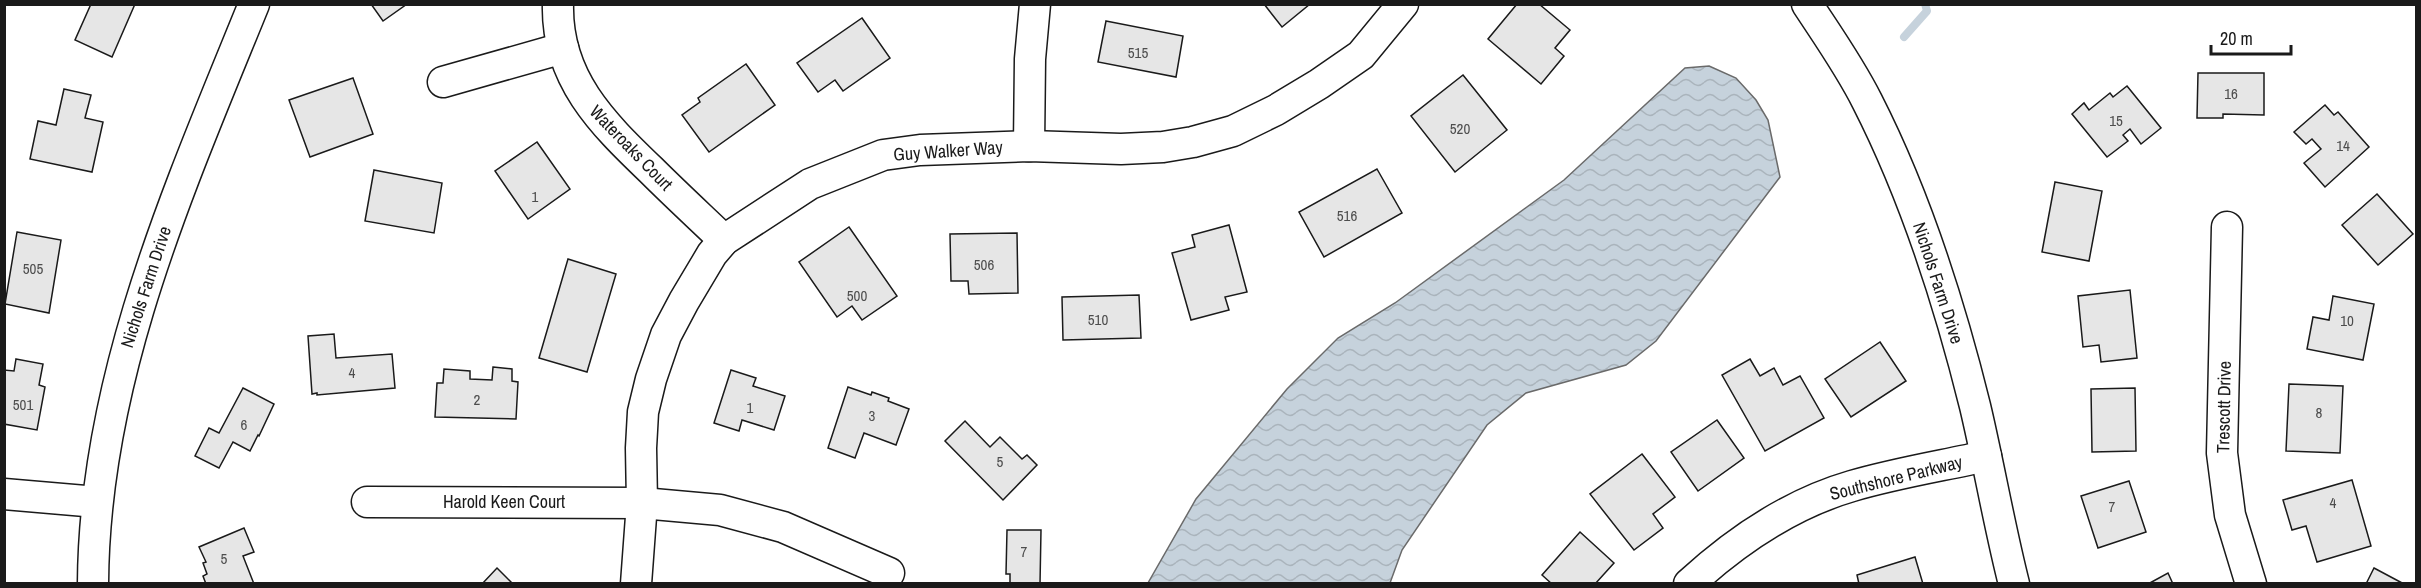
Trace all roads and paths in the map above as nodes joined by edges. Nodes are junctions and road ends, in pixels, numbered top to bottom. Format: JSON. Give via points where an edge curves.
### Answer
{"nodes":[{"id":1,"x":254,"y":4,"type":"edge"},
{"id":2,"x":558,"y":4,"type":"edge"},
{"id":3,"x":1035,"y":4,"type":"edge"},
{"id":4,"x":1403,"y":4,"type":"edge"},
{"id":5,"x":1807,"y":4,"type":"edge"},
{"id":6,"x":563,"y":48,"type":"junction"},
{"id":7,"x":443,"y":82,"type":"dead end"},
{"id":8,"x":1029,"y":146,"type":"junction"},
{"id":9,"x":2227,"y":227,"type":"dead end"},
{"id":10,"x":724,"y":240,"type":"junction"},
{"id":11,"x":1986,"y":456,"type":"junction"},
{"id":12,"x":4,"y":494,"type":"edge"},
{"id":13,"x":97,"y":502,"type":"junction"},
{"id":14,"x":366,"y":502,"type":"dead end"},
{"id":15,"x":642,"y":503,"type":"junction"},
{"id":16,"x":889,"y":573,"type":"dead end"},
{"id":17,"x":93,"y":584,"type":"edge"},
{"id":18,"x":636,"y":584,"type":"edge"},
{"id":19,"x":1689,"y":584,"type":"edge"},
{"id":20,"x":2014,"y":584,"type":"edge"},
{"id":21,"x":2251,"y":584,"type":"edge"}],
"edges":[{"from":1,"to":13,"type":"street","name":"Nichols Farm Drive","via":[[163,233],[131,329],[109,420]]},
{"from":2,"to":6,"type":"street","name":"Wateroaks Court"},
{"from":3,"to":8,"type":"street"},
{"from":4,"to":8,"type":"street","name":"Guy Walker Way","via":[[1361,55],[1276,110],[1233,131],[1163,147]]},
{"from":5,"to":11,"type":"street","name":"Nichols Farm Drive","via":[[1867,100],[1900,171],[1942,286]]},
{"from":6,"to":7,"type":"street"},
{"from":6,"to":10,"type":"street","name":"Wateroaks Court","via":[[578,87],[610,131]]},
{"from":8,"to":10,"type":"street","name":"Guy Walker Way","via":[[883,155],[810,184]]},
{"from":9,"to":21,"type":"street","name":"Trescott Drive","via":[[2222,453],[2230,515]]},
{"from":10,"to":15,"type":"street","name":"Guy Walker Way","via":[[666,335],[651,379],[640,448]]},
{"from":11,"to":19,"type":"street","name":"Southshore Parkway","via":[[1852,486],[1808,502],[1765,524]]},
{"from":11,"to":20,"type":"street","name":"Nichols Farm Drive"},
{"from":12,"to":13,"type":"street"},
{"from":13,"to":17,"type":"street","name":"Nichols Farm Drive"},
{"from":14,"to":15,"type":"street","name":"Harold Keen Court"},
{"from":15,"to":16,"type":"street","name":"Harold Keen Court","via":[[720,510],[783,527]]},
{"from":15,"to":18,"type":"street","name":"Guy Walker Way"}]}
